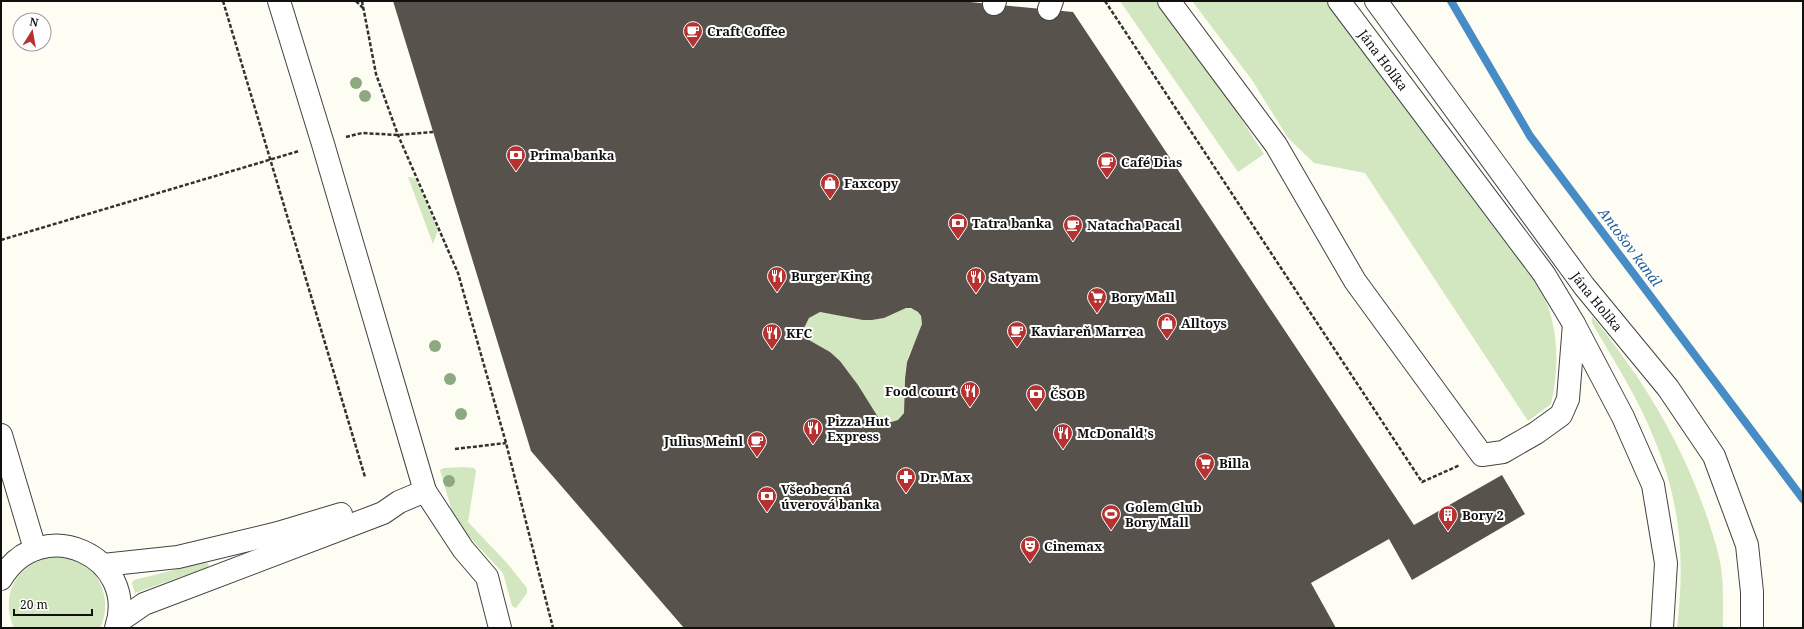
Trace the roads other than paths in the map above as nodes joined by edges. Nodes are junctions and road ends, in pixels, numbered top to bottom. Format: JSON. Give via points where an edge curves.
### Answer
{"nodes":[{"id":1,"x":278,"y":1,"type":"edge"},
{"id":2,"x":1169,"y":1,"type":"edge"},
{"id":3,"x":1339,"y":1,"type":"edge"},
{"id":4,"x":1376,"y":1,"type":"edge"},
{"id":5,"x":1574,"y":324,"type":"junction"},
{"id":6,"x":1,"y":435,"type":"edge"},
{"id":7,"x":425,"y":491,"type":"junction"},
{"id":8,"x":399,"y":502,"type":"junction"},
{"id":9,"x":35,"y":549,"type":"junction"},
{"id":10,"x":103,"y":565,"type":"junction"},
{"id":11,"x":3,"y":573,"type":"edge"},
{"id":12,"x":117,"y":625,"type":"edge"},
{"id":13,"x":500,"y":628,"type":"edge"},
{"id":14,"x":1662,"y":628,"type":"edge"},
{"id":15,"x":1752,"y":628,"type":"edge"}],
"edges":[{"from":1,"to":7,"type":"street","via":[[323,144]]},
{"from":2,"to":5,"type":"street","via":[[1276,145],[1355,281],[1482,455],[1503,452],[1562,415],[1568,400]]},
{"from":3,"to":5,"type":"street","name":"Jána Holíka","via":[[1544,274]]},
{"from":4,"to":15,"type":"street","name":"Jána Holíka","via":[[1584,286],[1668,388],[1714,456],[1747,545],[1752,592]]},
{"from":5,"to":14,"type":"street","name":"Jána Holíka","via":[[1623,417],[1653,485],[1666,562]]},
{"from":6,"to":9,"type":"street"},
{"from":7,"to":8,"type":"street"},
{"from":7,"to":13,"type":"street","via":[[463,549],[487,577]]},
{"from":8,"to":10,"type":"street","via":[[378,504],[278,533],[178,557]]},
{"from":8,"to":12,"type":"street","via":[[383,513],[144,604]]},
{"from":9,"to":10,"type":"street","via":[[71,547],[83,551]]},
{"from":9,"to":11,"type":"street","via":[[19,558]]},
{"from":10,"to":12,"type":"street","via":[[116,586],[120,610]]}]}
